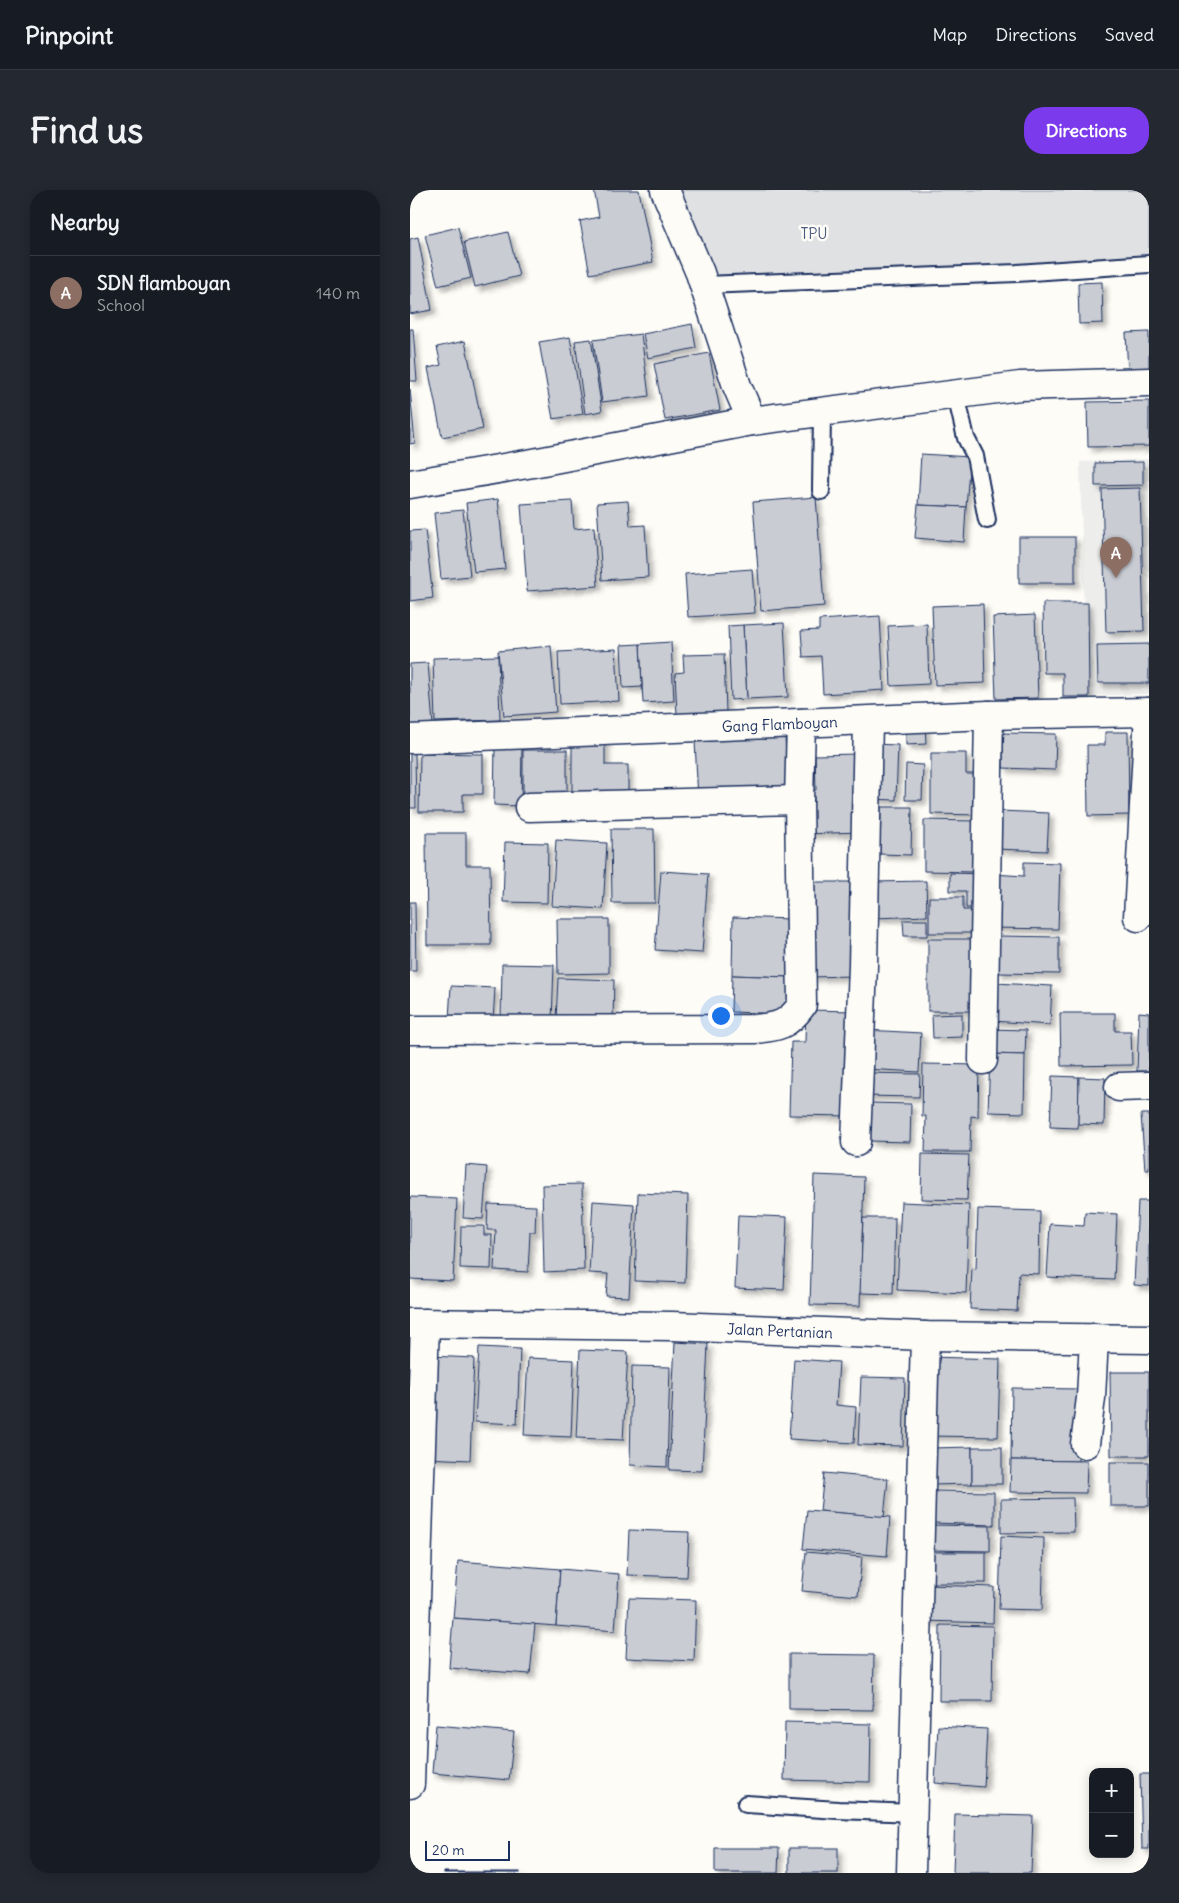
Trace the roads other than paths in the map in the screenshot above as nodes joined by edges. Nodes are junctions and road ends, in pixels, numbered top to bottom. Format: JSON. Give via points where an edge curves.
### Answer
{"nodes":[{"id":1,"x":666,"y":190,"type":"edge"},
{"id":2,"x":1149,"y":264,"type":"edge"},
{"id":3,"x":704,"y":285,"type":"junction"},
{"id":4,"x":1149,"y":382,"type":"edge"},
{"id":5,"x":956,"y":395,"type":"junction"},
{"id":6,"x":822,"y":412,"type":"junction"},
{"id":7,"x":752,"y":421,"type":"junction"},
{"id":8,"x":410,"y":484,"type":"edge"},
{"id":9,"x":821,"y":491,"type":"dead end"},
{"id":10,"x":987,"y":520,"type":"dead end"},
{"id":11,"x":1149,"y":712,"type":"edge"},
{"id":12,"x":989,"y":715,"type":"junction"},
{"id":13,"x":868,"y":721,"type":"junction"},
{"id":14,"x":801,"y":723,"type":"junction"},
{"id":15,"x":410,"y":739,"type":"edge"},
{"id":16,"x":799,"y":800,"type":"junction"},
{"id":17,"x":529,"y":807,"type":"dead end"},
{"id":18,"x":1138,"y":917,"type":"dead end"},
{"id":19,"x":410,"y":1030,"type":"edge"},
{"id":20,"x":983,"y":1060,"type":"dead end"},
{"id":21,"x":1149,"y":1086,"type":"edge"},
{"id":22,"x":1119,"y":1087,"type":"dead end"},
{"id":23,"x":856,"y":1142,"type":"dead end"},
{"id":24,"x":417,"y":1323,"type":"edge"},
{"id":25,"x":925,"y":1336,"type":"junction"},
{"id":26,"x":1094,"y":1338,"type":"junction"},
{"id":27,"x":1149,"y":1339,"type":"edge"},
{"id":28,"x":1085,"y":1444,"type":"dead end"},
{"id":29,"x":410,"y":1776,"type":"edge"},
{"id":30,"x":746,"y":1804,"type":"dead end"},
{"id":31,"x":914,"y":1813,"type":"junction"},
{"id":32,"x":911,"y":1873,"type":"edge"}],
"edges":[{"from":1,"to":3,"type":"street"},
{"from":2,"to":3,"type":"lane"},
{"from":3,"to":7,"type":"street"},
{"from":4,"to":5,"type":"street","via":[[1020,386]]},
{"from":5,"to":6,"type":"street"},
{"from":5,"to":10,"type":"lane","via":[[966,438],[974,456]]},
{"from":6,"to":7,"type":"street"},
{"from":6,"to":9,"type":"lane"},
{"from":7,"to":8,"type":"street"},
{"from":11,"to":12,"type":"street","name":"Gang Flamboyan"},
{"from":11,"to":18,"type":"street"},
{"from":12,"to":13,"type":"street","name":"Gang Flamboyan"},
{"from":12,"to":20,"type":"street"},
{"from":13,"to":14,"type":"street","name":"Gang Flamboyan"},
{"from":13,"to":23,"type":"street","via":[[864,966]]},
{"from":14,"to":15,"type":"street","name":"Gang Flamboyan"},
{"from":14,"to":16,"type":"street"},
{"from":16,"to":17,"type":"street"},
{"from":16,"to":19,"type":"street","via":[[802,1005],[783,1025],[755,1029]]},
{"from":21,"to":22,"type":"street"},
{"from":24,"to":25,"type":"street","name":"Jalan Pertanian","via":[[672,1326]]},
{"from":24,"to":29,"type":"street"},
{"from":25,"to":26,"type":"street","name":"Jalan Pertanian"},
{"from":25,"to":31,"type":"street"},
{"from":26,"to":27,"type":"street","name":"Jalan Pertanian"},
{"from":26,"to":28,"type":"street"},
{"from":30,"to":31,"type":"lane"},
{"from":31,"to":32,"type":"street"}]}
